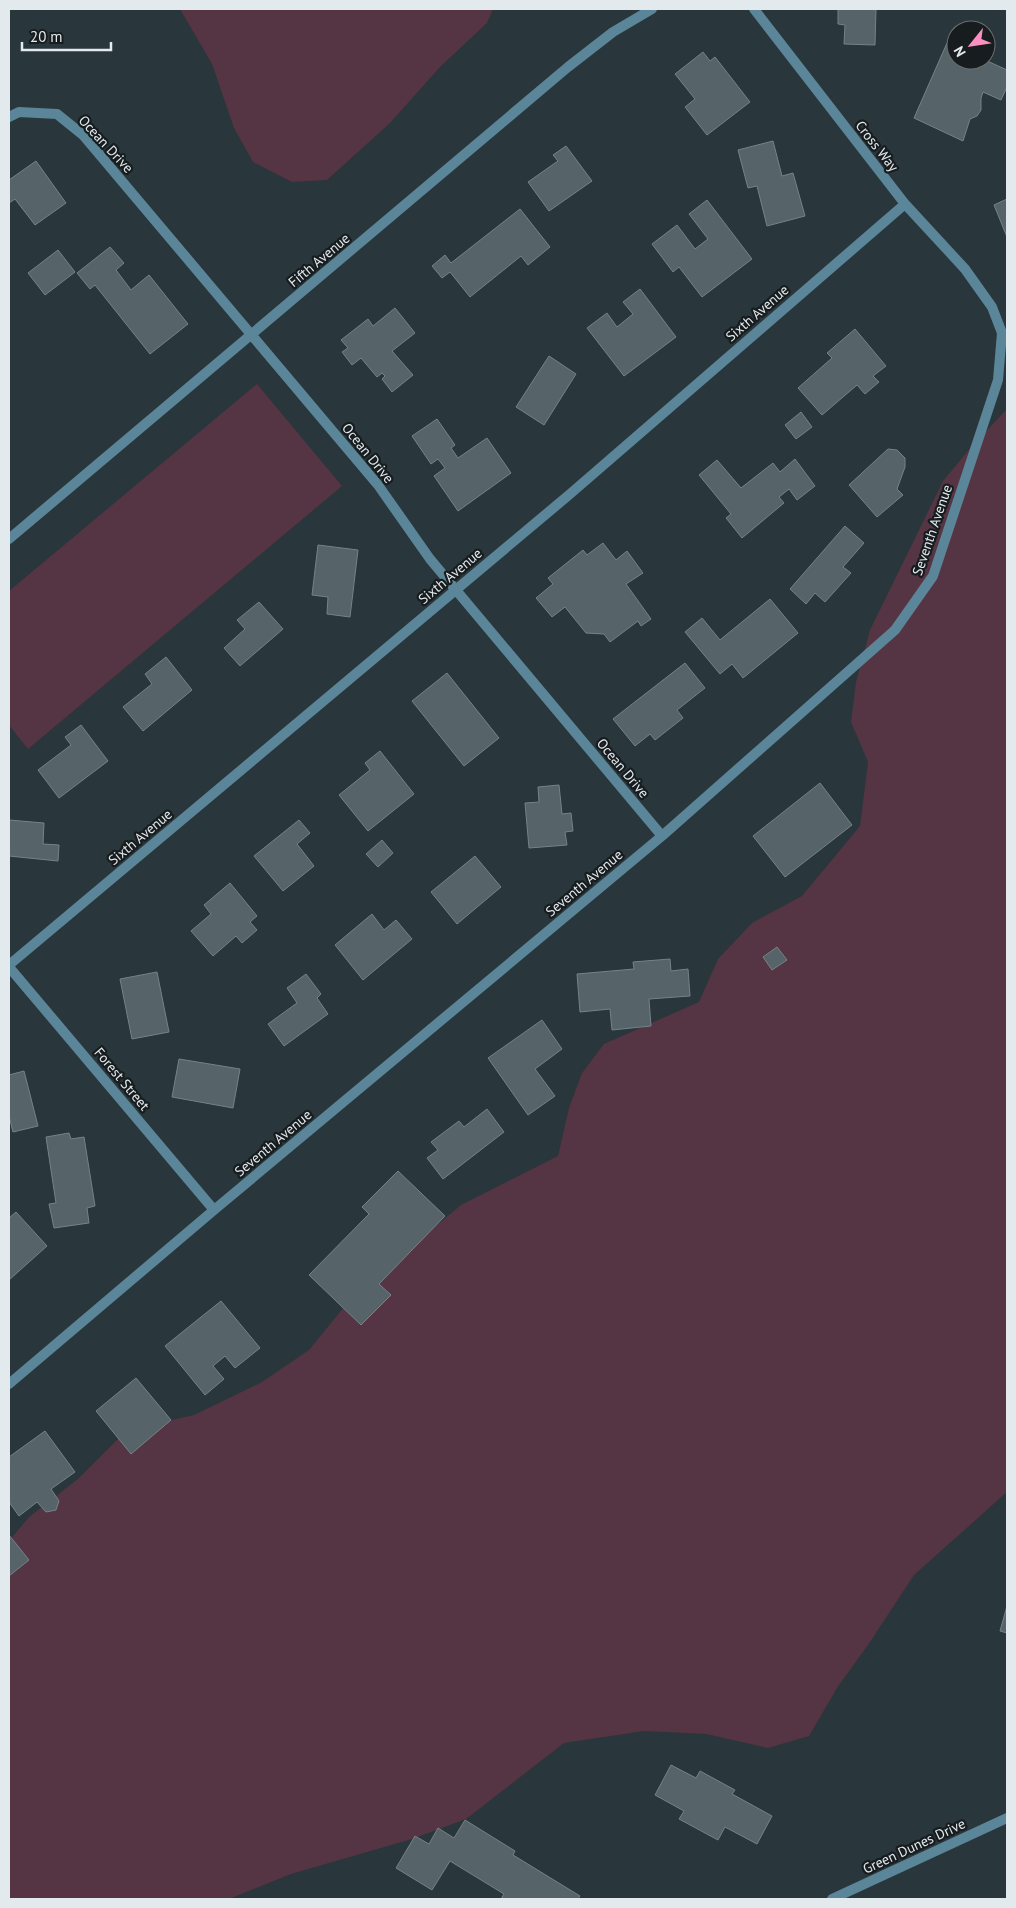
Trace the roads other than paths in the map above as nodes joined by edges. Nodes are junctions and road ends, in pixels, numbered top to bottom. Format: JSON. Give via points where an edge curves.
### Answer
{"nodes":[{"id":1,"x":652,"y":9,"type":"edge"},
{"id":2,"x":754,"y":9,"type":"edge"},
{"id":3,"x":9,"y":117,"type":"edge"},
{"id":4,"x":904,"y":204,"type":"junction"},
{"id":5,"x":984,"y":296,"type":"joint"},
{"id":6,"x":251,"y":335,"type":"junction"},
{"id":7,"x":9,"y":539,"type":"edge"},
{"id":8,"x":455,"y":589,"type":"junction"},
{"id":9,"x":662,"y":836,"type":"junction"},
{"id":10,"x":9,"y":966,"type":"edge"},
{"id":11,"x":214,"y":1210,"type":"junction"},
{"id":12,"x":9,"y":1384,"type":"edge"},
{"id":13,"x":1007,"y":1818,"type":"edge"},
{"id":14,"x":832,"y":1899,"type":"edge"}],
"edges":[{"from":1,"to":6,"type":"street","name":"Fifth Avenue","via":[[613,32],[568,66]]},
{"from":2,"to":4,"type":"street","name":"Cross Way"},
{"from":3,"to":6,"type":"street","name":"Ocean Drive","via":[[19,112],[57,114],[83,135]]},
{"from":4,"to":5,"type":"street","name":"Cross Way","via":[[965,269]]},
{"from":4,"to":8,"type":"street","name":"Sixth Avenue","via":[[570,494]]},
{"from":5,"to":9,"type":"street","name":"Seventh Avenue","via":[[1002,333],[998,380],[933,576],[895,630]]},
{"from":6,"to":7,"type":"street","name":"Fifth Avenue"},
{"from":6,"to":8,"type":"street","name":"Ocean Drive","via":[[378,485]]},
{"from":8,"to":9,"type":"street","name":"Ocean Drive"},
{"from":8,"to":10,"type":"street","name":"Sixth Avenue"},
{"from":9,"to":11,"type":"street","name":"Seventh Avenue"},
{"from":10,"to":11,"type":"street","name":"Forest Street"},
{"from":11,"to":12,"type":"street","name":"Seventh Avenue"},
{"from":13,"to":14,"type":"street","name":"Green Dunes Drive"}]}
